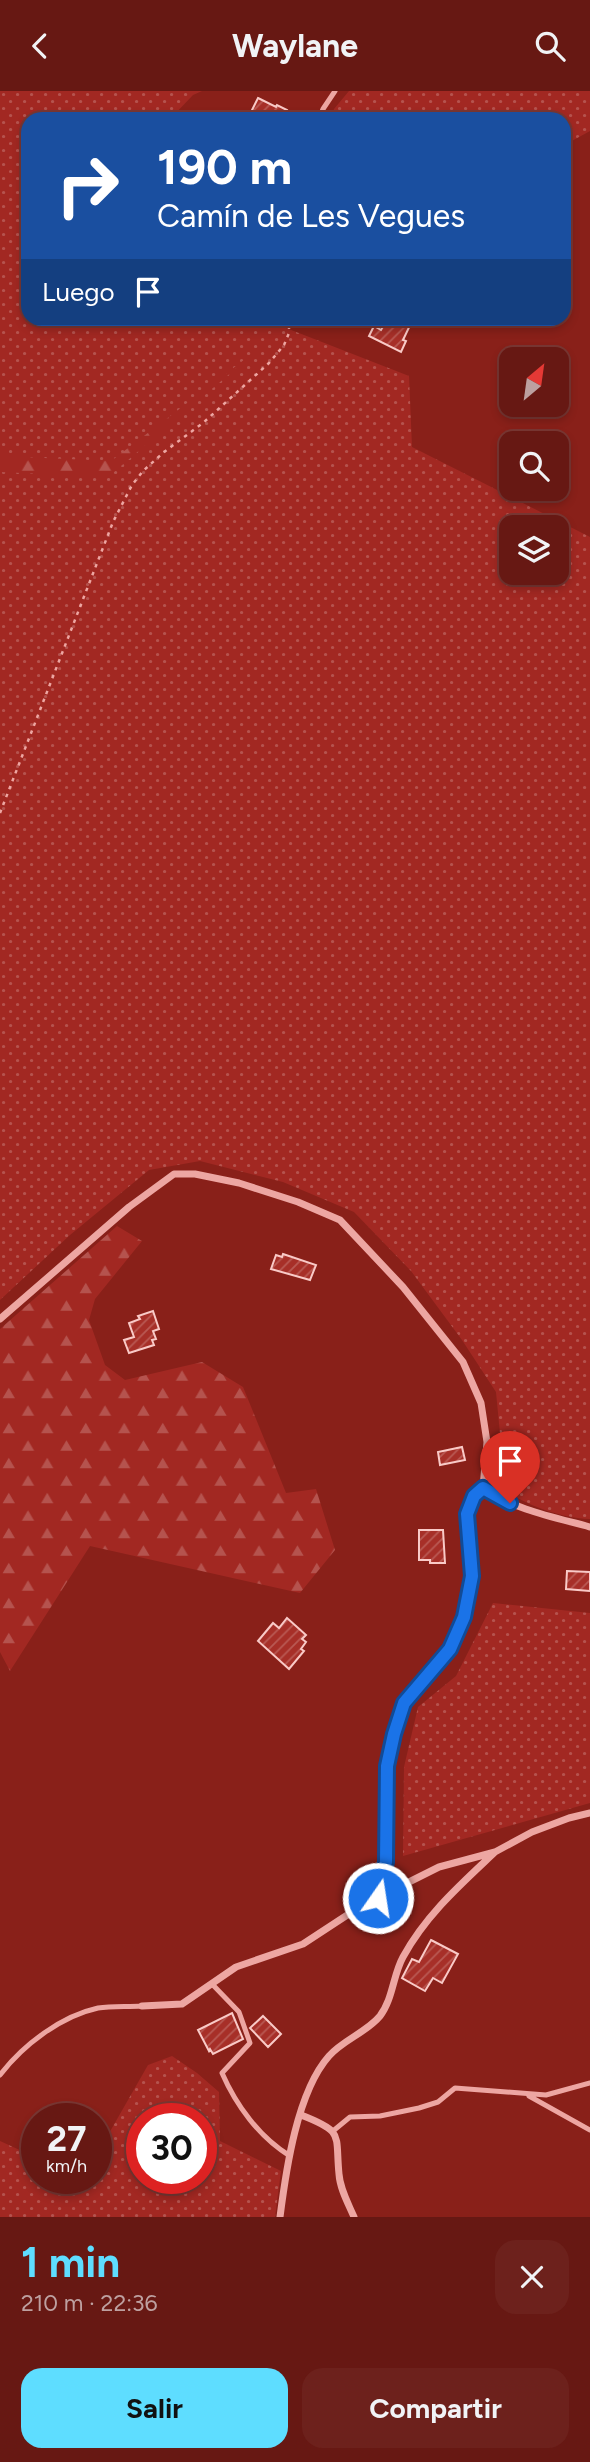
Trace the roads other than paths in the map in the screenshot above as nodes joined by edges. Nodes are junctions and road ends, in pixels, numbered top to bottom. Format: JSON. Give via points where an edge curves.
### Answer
{"nodes":[{"id":1,"x":335,"y":91,"type":"edge"},
{"id":2,"x":322,"y":112,"type":"edge"},
{"id":3,"x":0,"y":1319,"type":"edge"},
{"id":4,"x":483,"y":1488,"type":"junction"},
{"id":5,"x":590,"y":1527,"type":"edge"},
{"id":6,"x":590,"y":1813,"type":"edge"},
{"id":7,"x":495,"y":1852,"type":"junction"},
{"id":8,"x":378,"y":1898,"type":"junction"},
{"id":9,"x":212,"y":1984,"type":"junction"},
{"id":10,"x":142,"y":2006,"type":"joint"},
{"id":11,"x":0,"y":2075,"type":"edge"},
{"id":12,"x":590,"y":2083,"type":"edge"},
{"id":13,"x":526,"y":2094,"type":"junction"},
{"id":14,"x":301,"y":2115,"type":"junction"},
{"id":15,"x":590,"y":2130,"type":"edge"},
{"id":16,"x":333,"y":2131,"type":"junction"},
{"id":17,"x":290,"y":2156,"type":"junction"},
{"id":18,"x":281,"y":2217,"type":"edge"},
{"id":19,"x":354,"y":2217,"type":"edge"}],
"edges":[{"from":1,"to":2,"type":"lane"},
{"from":3,"to":4,"type":"street","via":[[174,1174],[239,1182],[298,1202],[340,1220],[463,1362],[481,1403],[487,1441]]},
{"from":4,"to":5,"type":"street","via":[[524,1510]]},
{"from":4,"to":8,"type":"street","via":[[467,1514],[472,1576],[464,1617],[450,1649],[404,1703],[394,1734],[387,1766],[386,1862]]},
{"from":6,"to":7,"type":"street","via":[[532,1832]]},
{"from":7,"to":8,"type":"street","via":[[439,1867]]},
{"from":7,"to":14,"type":"street","via":[[422,1925],[402,1959],[379,2017],[321,2065]]},
{"from":8,"to":9,"type":"street","via":[[303,1944],[236,1967]]},
{"from":9,"to":10,"type":"street","via":[[182,2004]]},
{"from":9,"to":17,"type":"lane","via":[[239,2012],[250,2043],[222,2073],[229,2090],[273,2145]]},
{"from":10,"to":11,"type":"lane","via":[[99,2008],[76,2015],[24,2049]]},
{"from":12,"to":13,"type":"lane","via":[[546,2095]]},
{"from":13,"to":15,"type":"lane"},
{"from":13,"to":16,"type":"lane","via":[[455,2088],[438,2102],[419,2108],[350,2117]]},
{"from":14,"to":16,"type":"street"},
{"from":14,"to":17,"type":"street"},
{"from":16,"to":19,"type":"street","via":[[339,2143],[342,2190]]},
{"from":17,"to":18,"type":"street"}]}
